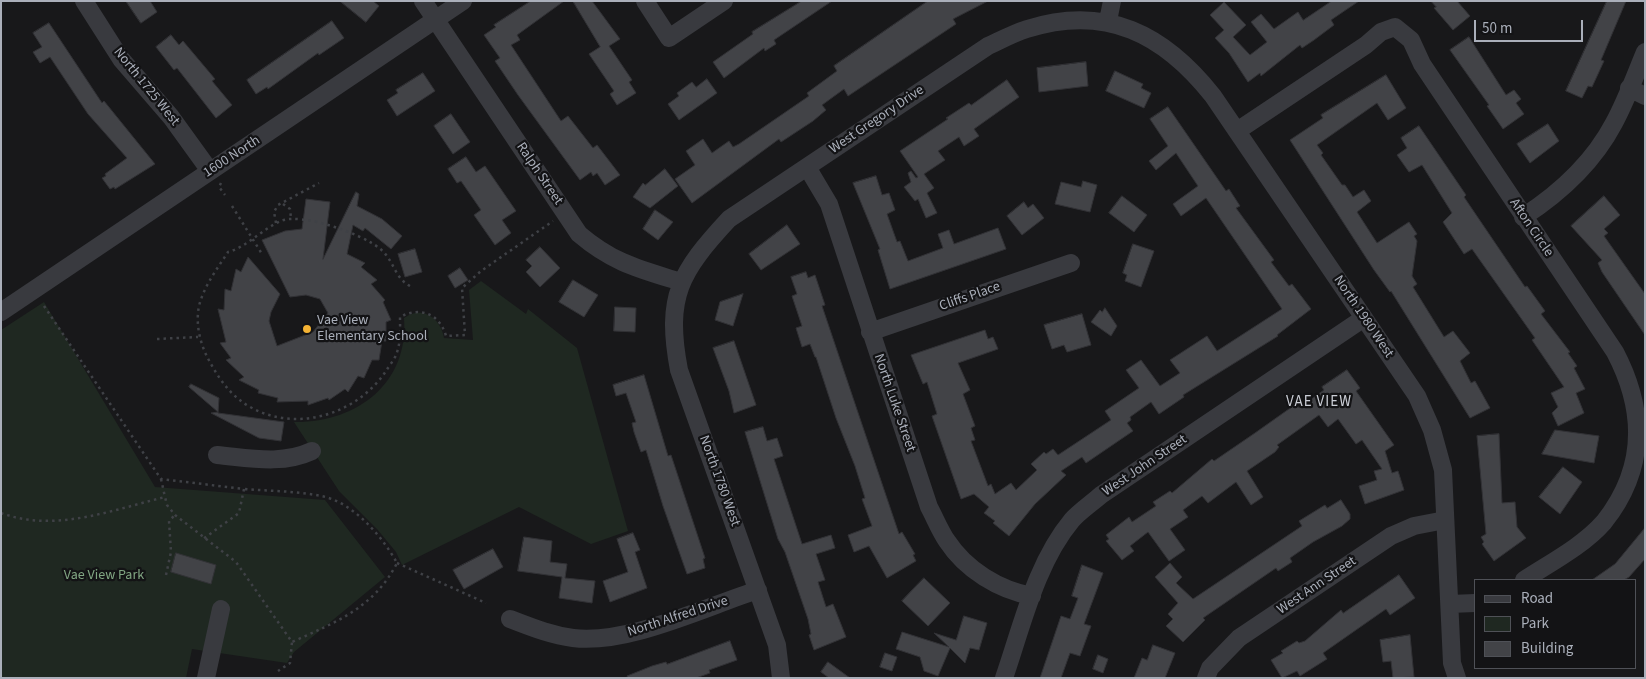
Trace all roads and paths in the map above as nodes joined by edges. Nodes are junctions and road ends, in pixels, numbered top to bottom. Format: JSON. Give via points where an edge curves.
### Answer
{"nodes":[{"id":1,"x":84,"y":1,"type":"edge"},
{"id":2,"x":423,"y":1,"type":"edge"},
{"id":3,"x":463,"y":1,"type":"edge"},
{"id":4,"x":645,"y":1,"type":"edge"},
{"id":5,"x":724,"y":1,"type":"edge"},
{"id":6,"x":1112,"y":1,"type":"edge"},
{"id":7,"x":435,"y":20,"type":"junction"},
{"id":8,"x":1108,"y":21,"type":"junction"},
{"id":9,"x":1645,"y":52,"type":"edge"},
{"id":10,"x":1637,"y":92,"type":"edge"},
{"id":11,"x":1237,"y":131,"type":"junction"},
{"id":12,"x":807,"y":167,"type":"junction"},
{"id":13,"x":216,"y":175,"type":"junction"},
{"id":14,"x":320,"y":183,"type":"dead end"},
{"id":15,"x":225,"y":195,"type":"dead end"},
{"id":16,"x":282,"y":204,"type":"junction"},
{"id":17,"x":232,"y":206,"type":"dead end"},
{"id":18,"x":1523,"y":217,"type":"junction"},
{"id":19,"x":291,"y":218,"type":"junction"},
{"id":20,"x":558,"y":219,"type":"dead end"},
{"id":21,"x":276,"y":223,"type":"junction"},
{"id":22,"x":252,"y":238,"type":"junction"},
{"id":23,"x":262,"y":254,"type":"dead end"},
{"id":24,"x":1071,"y":263,"type":"dead end"},
{"id":25,"x":681,"y":282,"type":"junction"},
{"id":26,"x":410,"y":286,"type":"dead end"},
{"id":27,"x":44,"y":306,"type":"dead end"},
{"id":28,"x":1,"y":312,"type":"edge"},
{"id":29,"x":1364,"y":318,"type":"junction"},
{"id":30,"x":870,"y":332,"type":"junction"},
{"id":31,"x":199,"y":337,"type":"junction"},
{"id":32,"x":157,"y":339,"type":"dead end"},
{"id":33,"x":312,"y":451,"type":"dead end"},
{"id":34,"x":217,"y":455,"type":"dead end"},
{"id":35,"x":161,"y":480,"type":"junction"},
{"id":36,"x":244,"y":489,"type":"junction"},
{"id":37,"x":165,"y":497,"type":"junction"},
{"id":38,"x":1,"y":513,"type":"edge"},
{"id":39,"x":175,"y":515,"type":"junction"},
{"id":40,"x":1446,"y":520,"type":"junction"},
{"id":41,"x":203,"y":538,"type":"junction"},
{"id":42,"x":398,"y":563,"type":"junction"},
{"id":43,"x":166,"y":575,"type":"dead end"},
{"id":44,"x":1526,"y":579,"type":"edge"},
{"id":45,"x":758,"y":590,"type":"junction"},
{"id":46,"x":1032,"y":596,"type":"junction"},
{"id":47,"x":486,"y":603,"type":"dead end"},
{"id":48,"x":1474,"y":603,"type":"edge"},
{"id":49,"x":1450,"y":604,"type":"junction"},
{"id":50,"x":221,"y":609,"type":"dead end"},
{"id":51,"x":510,"y":619,"type":"dead end"},
{"id":52,"x":292,"y":642,"type":"junction"},
{"id":53,"x":278,"y":671,"type":"dead end"},
{"id":54,"x":206,"y":678,"type":"edge"},
{"id":55,"x":782,"y":678,"type":"edge"},
{"id":56,"x":1004,"y":678,"type":"edge"},
{"id":57,"x":1206,"y":678,"type":"edge"},
{"id":58,"x":1457,"y":678,"type":"edge"}],
"edges":[{"from":1,"to":13,"type":"street","name":"North 1725 West","via":[[121,59]]},
{"from":2,"to":7,"type":"street","name":"Ralph Street"},
{"from":3,"to":7,"type":"street","name":"1600 North"},
{"from":4,"to":5,"type":"street","via":[[669,38]]},
{"from":6,"to":8,"type":"street"},
{"from":7,"to":13,"type":"street","name":"1600 North"},
{"from":7,"to":25,"type":"street","name":"Ralph Street","via":[[579,234],[600,252],[626,265]]},
{"from":8,"to":11,"type":"street","name":"North 1980 West","via":[[1140,33],[1170,50],[1194,71]]},
{"from":8,"to":12,"type":"street","name":"West Gregory Drive","via":[[1061,22],[1026,29],[988,46]]},
{"from":9,"to":10,"type":"street"},
{"from":10,"to":18,"type":"street","via":[[1594,155],[1566,186]]},
{"from":11,"to":18,"type":"street","name":"Afton Circle","via":[[1381,32],[1395,28],[1411,40],[1422,64]]},
{"from":11,"to":29,"type":"street","name":"North 1980 West"},
{"from":12,"to":25,"type":"street","name":"West Gregory Drive","via":[[729,219],[706,244]]},
{"from":12,"to":30,"type":"street","name":"North Luke Street","via":[[829,204]]},
{"from":13,"to":15,"type":"path"},
{"from":13,"to":28,"type":"street","name":"1600 North"},
{"from":14,"to":16,"type":"path"},
{"from":16,"to":19,"type":"path","via":[[289,207]]},
{"from":16,"to":21,"type":"path","via":[[275,209]]},
{"from":17,"to":22,"type":"path"},
{"from":18,"to":44,"type":"street","name":"Afton Circle","via":[[1615,352],[1630,381],[1638,412],[1640,442],[1634,471],[1622,498],[1604,523]]},
{"from":19,"to":21,"type":"path"},
{"from":19,"to":26,"type":"path","via":[[341,230],[379,248],[388,257],[398,278]]},
{"from":20,"to":31,"type":"path","via":[[496,260],[462,288],[465,335],[446,336],[436,317],[426,312],[407,313],[400,317],[396,355],[376,385],[360,400],[338,412],[318,418],[294,418],[251,408],[219,380]]},
{"from":21,"to":22,"type":"path"},
{"from":22,"to":23,"type":"path"},
{"from":22,"to":31,"type":"path","via":[[228,252],[207,284],[199,307]]},
{"from":24,"to":30,"type":"street","name":"Cliffs Place"},
{"from":25,"to":45,"type":"street","name":"North 1780 West","via":[[673,309],[673,339],[679,370]]},
{"from":27,"to":35,"type":"path"},
{"from":29,"to":40,"type":"street","name":"North 1980 West","via":[[1417,396],[1432,430],[1442,470]]},
{"from":29,"to":46,"type":"street","name":"West John Street","via":[[1101,495],[1072,520],[1051,552]]},
{"from":30,"to":46,"type":"street","name":"North Luke Street","via":[[930,506],[947,541],[973,569],[988,579]]},
{"from":31,"to":32,"type":"path"},
{"from":33,"to":34,"type":"street","via":[[296,459]]},
{"from":35,"to":36,"type":"path"},
{"from":35,"to":37,"type":"path"},
{"from":36,"to":41,"type":"path","via":[[239,514]]},
{"from":36,"to":42,"type":"path","via":[[322,496],[339,503],[360,518]]},
{"from":37,"to":38,"type":"path","via":[[76,520],[20,520]]},
{"from":37,"to":39,"type":"path"},
{"from":39,"to":41,"type":"path"},
{"from":39,"to":43,"type":"path","via":[[169,520],[171,552]]},
{"from":40,"to":49,"type":"street","name":"North 1980 West"},
{"from":40,"to":57,"type":"street","name":"West Ann Street","via":[[1414,526],[1391,536],[1239,638],[1210,668]]},
{"from":41,"to":52,"type":"path","via":[[236,562]]},
{"from":42,"to":47,"type":"path"},
{"from":42,"to":52,"type":"path","via":[[376,595],[357,610]]},
{"from":45,"to":51,"type":"street","name":"North Alfred Drive","via":[[630,634],[602,638],[574,638],[541,632]]},
{"from":45,"to":55,"type":"street","name":"North 1780 West","via":[[777,645]]},
{"from":46,"to":56,"type":"street","name":"West John Street"},
{"from":48,"to":49,"type":"street"},
{"from":49,"to":58,"type":"street","name":"North 1980 West","via":[[1452,663]]},
{"from":50,"to":54,"type":"street"},
{"from":52,"to":53,"type":"path","via":[[290,663]]}]}
